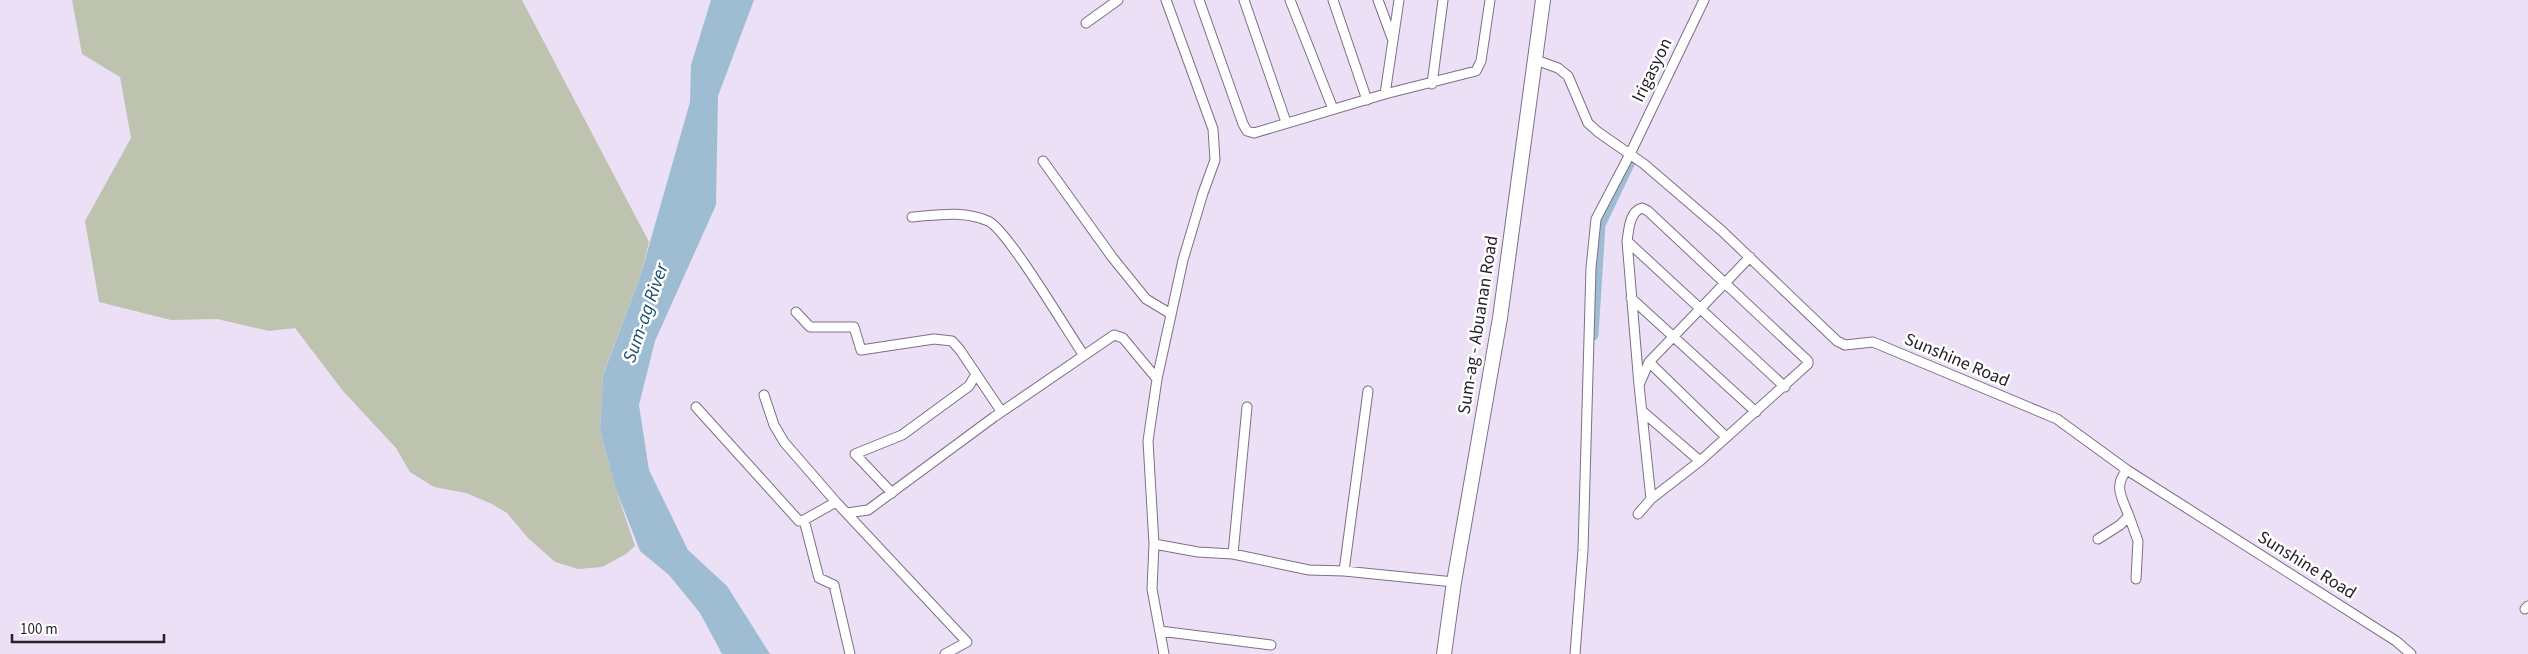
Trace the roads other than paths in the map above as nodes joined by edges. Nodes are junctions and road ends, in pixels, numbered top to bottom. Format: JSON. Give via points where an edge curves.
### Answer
{"nodes":[{"id":1,"x":1118,"y":0,"type":"edge"},
{"id":2,"x":1166,"y":0,"type":"edge"},
{"id":3,"x":1199,"y":0,"type":"edge"},
{"id":4,"x":1244,"y":0,"type":"edge"},
{"id":5,"x":1290,"y":0,"type":"edge"},
{"id":6,"x":1333,"y":0,"type":"edge"},
{"id":7,"x":1378,"y":0,"type":"edge"},
{"id":8,"x":1399,"y":0,"type":"edge"},
{"id":9,"x":1443,"y":0,"type":"edge"},
{"id":10,"x":1490,"y":0,"type":"edge"},
{"id":11,"x":1543,"y":0,"type":"edge"},
{"id":12,"x":1704,"y":0,"type":"edge"},
{"id":13,"x":1086,"y":24,"type":"dead end"},
{"id":14,"x":1393,"y":41,"type":"junction"},
{"id":15,"x":1536,"y":60,"type":"junction"},
{"id":16,"x":1432,"y":84,"type":"junction"},
{"id":17,"x":1385,"y":94,"type":"junction"},
{"id":18,"x":1367,"y":100,"type":"junction"},
{"id":19,"x":1333,"y":109,"type":"junction"},
{"id":20,"x":1286,"y":122,"type":"junction"},
{"id":21,"x":1630,"y":154,"type":"junction"},
{"id":22,"x":1043,"y":161,"type":"dead end"},
{"id":23,"x":912,"y":217,"type":"dead end"},
{"id":24,"x":1628,"y":241,"type":"junction"},
{"id":25,"x":1750,"y":257,"type":"junction"},
{"id":26,"x":1725,"y":283,"type":"junction"},
{"id":27,"x":1631,"y":298,"type":"junction"},
{"id":28,"x":1700,"y":310,"type":"junction"},
{"id":29,"x":796,"y":312,"type":"dead end"},
{"id":30,"x":1170,"y":314,"type":"junction"},
{"id":31,"x":1674,"y":336,"type":"junction"},
{"id":32,"x":1083,"y":354,"type":"junction"},
{"id":33,"x":1649,"y":362,"type":"junction"},
{"id":34,"x":976,"y":374,"type":"junction"},
{"id":35,"x":1157,"y":379,"type":"junction"},
{"id":36,"x":1639,"y":385,"type":"junction"},
{"id":37,"x":1785,"y":387,"type":"junction"},
{"id":38,"x":1368,"y":391,"type":"dead end"},
{"id":39,"x":764,"y":396,"type":"dead end"},
{"id":40,"x":696,"y":407,"type":"dead end"},
{"id":41,"x":1247,"y":407,"type":"dead end"},
{"id":42,"x":1001,"y":411,"type":"junction"},
{"id":43,"x":1642,"y":411,"type":"junction"},
{"id":44,"x":1756,"y":412,"type":"junction"},
{"id":45,"x":1726,"y":438,"type":"junction"},
{"id":46,"x":1700,"y":461,"type":"junction"},
{"id":47,"x":2128,"y":470,"type":"junction"},
{"id":48,"x":892,"y":493,"type":"junction"},
{"id":49,"x":1652,"y":499,"type":"junction"},
{"id":50,"x":836,"y":502,"type":"junction"},
{"id":51,"x":847,"y":512,"type":"junction"},
{"id":52,"x":1638,"y":514,"type":"dead end"},
{"id":53,"x":2129,"y":516,"type":"junction"},
{"id":54,"x":804,"y":520,"type":"junction"},
{"id":55,"x":2098,"y":539,"type":"dead end"},
{"id":56,"x":1154,"y":544,"type":"junction"},
{"id":57,"x":1233,"y":554,"type":"junction"},
{"id":58,"x":1344,"y":571,"type":"junction"},
{"id":59,"x":2136,"y":579,"type":"dead end"},
{"id":60,"x":1454,"y":582,"type":"junction"},
{"id":61,"x":1160,"y":631,"type":"junction"},
{"id":62,"x":1271,"y":645,"type":"dead end"},
{"id":63,"x":850,"y":654,"type":"edge"},
{"id":64,"x":945,"y":654,"type":"edge"},
{"id":65,"x":1164,"y":654,"type":"edge"},
{"id":66,"x":1444,"y":654,"type":"edge"},
{"id":67,"x":1575,"y":654,"type":"edge"},
{"id":68,"x":2411,"y":654,"type":"edge"}],
"edges":[{"from":1,"to":13,"type":"street"},
{"from":2,"to":30,"type":"street","via":[[1213,129],[1215,160],[1188,243]]},
{"from":3,"to":20,"type":"street","via":[[1247,131],[1254,133]]},
{"from":4,"to":20,"type":"street"},
{"from":5,"to":19,"type":"street"},
{"from":6,"to":18,"type":"street"},
{"from":7,"to":14,"type":"street"},
{"from":8,"to":14,"type":"street"},
{"from":9,"to":16,"type":"street"},
{"from":10,"to":16,"type":"street","via":[[1481,61],[1476,71]]},
{"from":11,"to":15,"type":"main road","name":"Sum-ag - Abuanan Road"},
{"from":12,"to":21,"type":"street","name":"Irigasyon"},
{"from":14,"to":17,"type":"street"},
{"from":15,"to":21,"type":"street","name":"Sunshine Road","via":[[1558,68],[1568,76],[1588,123],[1606,140]]},
{"from":15,"to":60,"type":"main road","name":"Sum-ag - Abuanan Road","via":[[1500,318]]},
{"from":16,"to":17,"type":"street"},
{"from":17,"to":18,"type":"street"},
{"from":18,"to":19,"type":"street"},
{"from":19,"to":20,"type":"street"},
{"from":21,"to":25,"type":"street","name":"Sunshine Road"},
{"from":21,"to":67,"type":"street","name":"Irigasyon","via":[[1596,218],[1591,268],[1583,550]]},
{"from":22,"to":30,"type":"street","via":[[1146,299]]},
{"from":23,"to":32,"type":"street","via":[[960,213],[990,221],[1014,247]]},
{"from":24,"to":26,"type":"street","via":[[1631,220],[1642,208]]},
{"from":24,"to":27,"type":"street"},
{"from":24,"to":28,"type":"street"},
{"from":25,"to":26,"type":"street"},
{"from":25,"to":47,"type":"street","name":"Sunshine Road","via":[[1845,345],[1874,342],[2057,419]]},
{"from":26,"to":28,"type":"street"},
{"from":26,"to":37,"type":"street","via":[[1807,359],[1808,364]]},
{"from":27,"to":31,"type":"street"},
{"from":27,"to":36,"type":"street"},
{"from":28,"to":31,"type":"street"},
{"from":28,"to":37,"type":"street"},
{"from":29,"to":34,"type":"street","via":[[810,326],[854,327],[863,350],[948,339]]},
{"from":30,"to":35,"type":"street"},
{"from":31,"to":33,"type":"street"},
{"from":31,"to":44,"type":"street"},
{"from":32,"to":35,"type":"street","via":[[1119,336]]},
{"from":32,"to":42,"type":"street"},
{"from":33,"to":36,"type":"street"},
{"from":33,"to":45,"type":"street"},
{"from":34,"to":42,"type":"street"},
{"from":34,"to":48,"type":"street","via":[[969,386],[902,435],[855,454]]},
{"from":35,"to":56,"type":"street","via":[[1148,440]]},
{"from":36,"to":43,"type":"street"},
{"from":37,"to":44,"type":"street"},
{"from":38,"to":58,"type":"street"},
{"from":39,"to":50,"type":"street","via":[[778,433]]},
{"from":40,"to":54,"type":"street","via":[[799,521]]},
{"from":41,"to":57,"type":"street"},
{"from":42,"to":48,"type":"street"},
{"from":43,"to":46,"type":"street"},
{"from":43,"to":49,"type":"street"},
{"from":44,"to":45,"type":"street"},
{"from":45,"to":46,"type":"street"},
{"from":46,"to":49,"type":"street"},
{"from":47,"to":53,"type":"street","via":[[2120,478],[2119,486]]},
{"from":47,"to":68,"type":"street","name":"Sunshine Road","via":[[2396,640]]},
{"from":48,"to":51,"type":"street","via":[[868,510]]},
{"from":49,"to":52,"type":"street"},
{"from":50,"to":51,"type":"street"},
{"from":50,"to":54,"type":"street"},
{"from":51,"to":64,"type":"street","via":[[967,642]]},
{"from":53,"to":55,"type":"street"},
{"from":53,"to":59,"type":"street","via":[[2138,541]]},
{"from":54,"to":63,"type":"street","via":[[819,578],[834,585]]},
{"from":56,"to":57,"type":"street"},
{"from":56,"to":61,"type":"street","via":[[1152,588]]},
{"from":57,"to":58,"type":"street","via":[[1309,570]]},
{"from":58,"to":60,"type":"street"},
{"from":60,"to":66,"type":"main road","name":"Sum-ag - Abuanan Road"},
{"from":61,"to":62,"type":"street"},
{"from":61,"to":65,"type":"street"}]}
